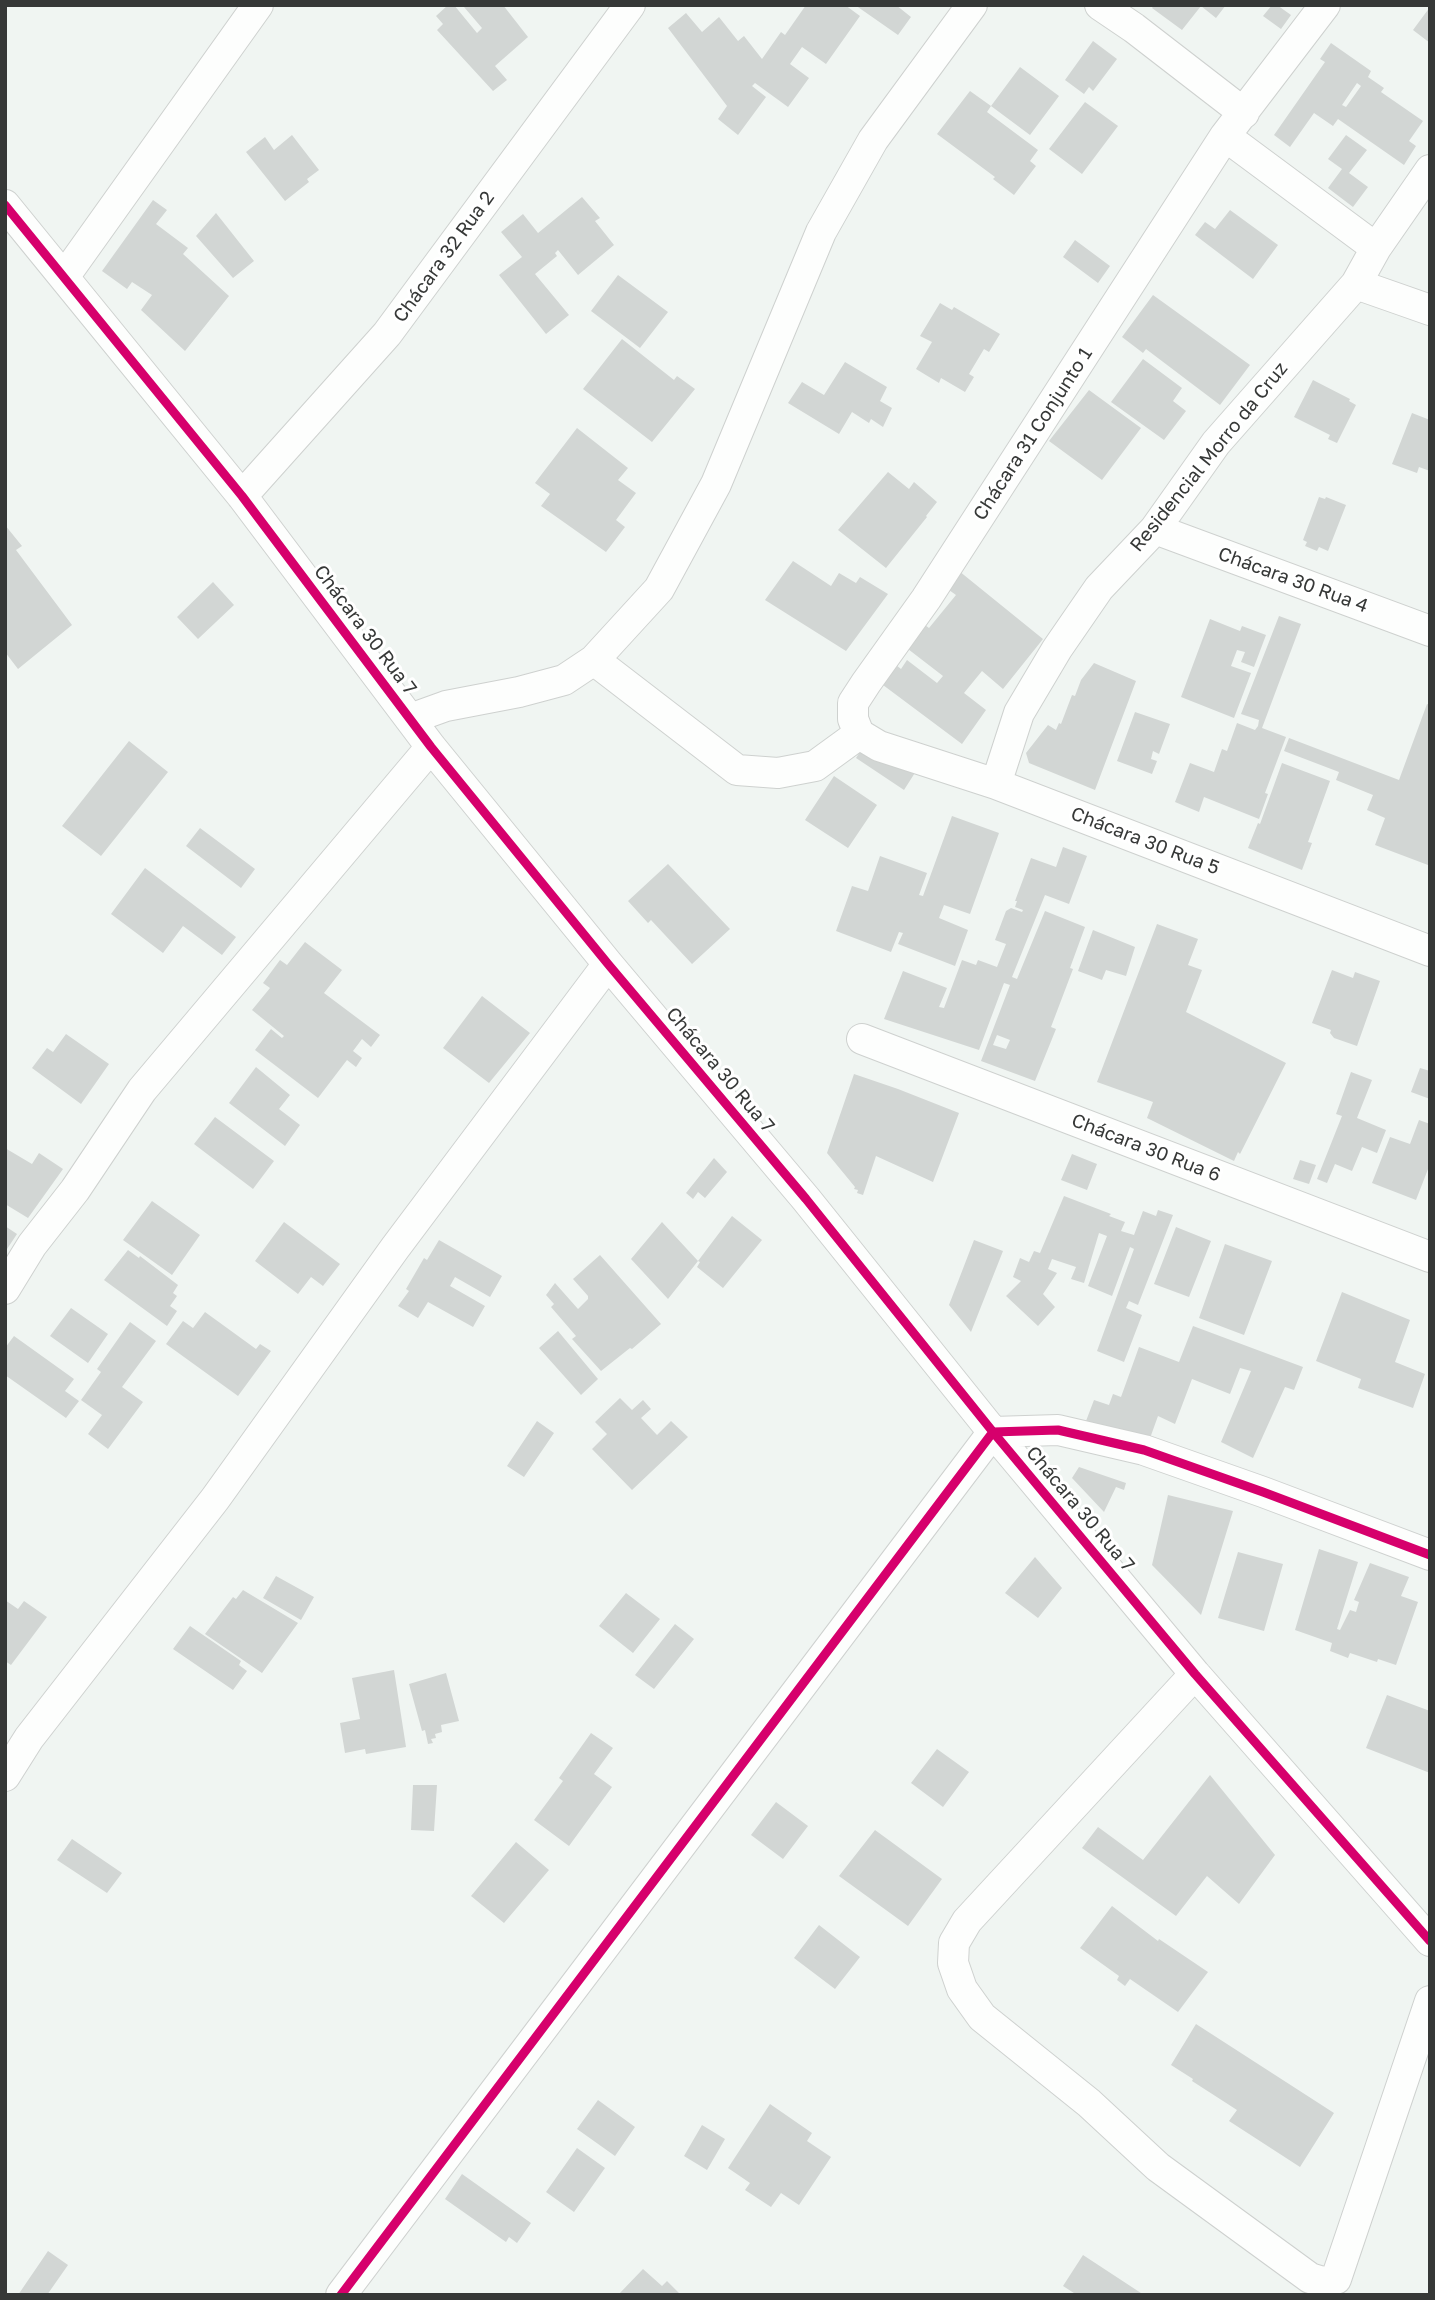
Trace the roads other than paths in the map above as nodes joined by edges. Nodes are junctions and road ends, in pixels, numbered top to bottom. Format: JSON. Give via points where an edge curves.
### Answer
{"nodes":[{"id":1,"x":258,"y":5,"type":"edge"},
{"id":2,"x":630,"y":5,"type":"edge"},
{"id":3,"x":972,"y":5,"type":"edge"},
{"id":4,"x":1100,"y":5,"type":"edge"},
{"id":5,"x":1325,"y":5,"type":"edge"},
{"id":6,"x":1244,"y":113,"type":"junction"},
{"id":7,"x":1225,"y":136,"type":"junction"},
{"id":8,"x":1430,"y":170,"type":"edge"},
{"id":9,"x":5,"y":205,"type":"edge"},
{"id":10,"x":1376,"y":248,"type":"junction"},
{"id":11,"x":64,"y":277,"type":"junction"},
{"id":12,"x":1356,"y":284,"type":"junction"},
{"id":13,"x":1430,"y":310,"type":"edge"},
{"id":14,"x":242,"y":496,"type":"junction"},
{"id":15,"x":1155,"y":529,"type":"junction"},
{"id":16,"x":1430,"y":631,"type":"edge"},
{"id":17,"x":594,"y":660,"type":"junction"},
{"id":18,"x":410,"y":719,"type":"junction"},
{"id":19,"x":859,"y":734,"type":"junction"},
{"id":20,"x":431,"y":747,"type":"junction"},
{"id":21,"x":996,"y":784,"type":"junction"},
{"id":22,"x":1430,"y":951,"type":"edge"},
{"id":23,"x":608,"y":964,"type":"junction"},
{"id":24,"x":862,"y":1040,"type":"dead end"},
{"id":25,"x":1430,"y":1257,"type":"edge"},
{"id":26,"x":5,"y":1289,"type":"edge"},
{"id":27,"x":993,"y":1432,"type":"junction"},
{"id":28,"x":1430,"y":1555,"type":"edge"},
{"id":29,"x":1195,"y":1674,"type":"junction"},
{"id":30,"x":5,"y":1776,"type":"edge"},
{"id":31,"x":1430,"y":1941,"type":"edge"},
{"id":32,"x":1430,"y":2001,"type":"edge"},
{"id":33,"x":341,"y":2295,"type":"edge"}],
"edges":[{"from":1,"to":11,"type":"street"},
{"from":2,"to":14,"type":"street","name":"Chácara 32 Rua 2","via":[[387,334]]},
{"from":3,"to":17,"type":"street","via":[[873,140],[821,232],[716,484],[660,589]]},
{"from":4,"to":6,"type":"street"},
{"from":5,"to":6,"type":"street"},
{"from":6,"to":7,"type":"street"},
{"from":7,"to":10,"type":"street"},
{"from":7,"to":19,"type":"street","name":"Chácara 31 Conjunto 1","via":[[926,599],[853,704]]},
{"from":8,"to":10,"type":"street","name":"Residencial Morro da Cruz"},
{"from":9,"to":11,"type":"street","name":"Chácara 30 Rua 7"},
{"from":10,"to":12,"type":"street","name":"Residencial Morro da Cruz"},
{"from":11,"to":14,"type":"street","name":"Chácara 30 Rua 7"},
{"from":12,"to":13,"type":"street"},
{"from":12,"to":15,"type":"street","name":"Residencial Morro da Cruz","via":[[1216,443]]},
{"from":14,"to":18,"type":"street","name":"Chácara 30 Rua 7"},
{"from":15,"to":16,"type":"street","name":"Chácara 30 Rua 4"},
{"from":15,"to":21,"type":"street","name":"Residencial Morro da Cruz","via":[[1099,589],[1057,649],[1019,713]]},
{"from":17,"to":18,"type":"street","via":[[564,680],[446,706]]},
{"from":17,"to":19,"type":"street","via":[[737,770],[778,773],[815,766]]},
{"from":18,"to":20,"type":"street","name":"Chácara 30 Rua 7"},
{"from":19,"to":21,"type":"street","name":"Chácara 30 Rua 5","via":[[879,746]]},
{"from":20,"to":23,"type":"street","name":"Chácara 30 Rua 7"},
{"from":20,"to":26,"type":"street","via":[[142,1090]]},
{"from":21,"to":22,"type":"street","name":"Chácara 30 Rua 5"},
{"from":23,"to":27,"type":"street","name":"Chácara 30 Rua 7","via":[[806,1199]]},
{"from":23,"to":30,"type":"street"},
{"from":24,"to":25,"type":"street","name":"Chácara 30 Rua 6"},
{"from":27,"to":28,"type":"street","via":[[1058,1430],[1143,1450]]},
{"from":27,"to":29,"type":"street","name":"Chácara 30 Rua 7"},
{"from":27,"to":33,"type":"street"},
{"from":29,"to":31,"type":"street","name":"Chácara 30 Rua 7"},
{"from":29,"to":32,"type":"street","via":[[967,1921],[954,1942],[954,1963],[962,1989],[982,2017],[1089,2103],[1158,2167],[1310,2278],[1323,2282],[1336,2279]]}]}
